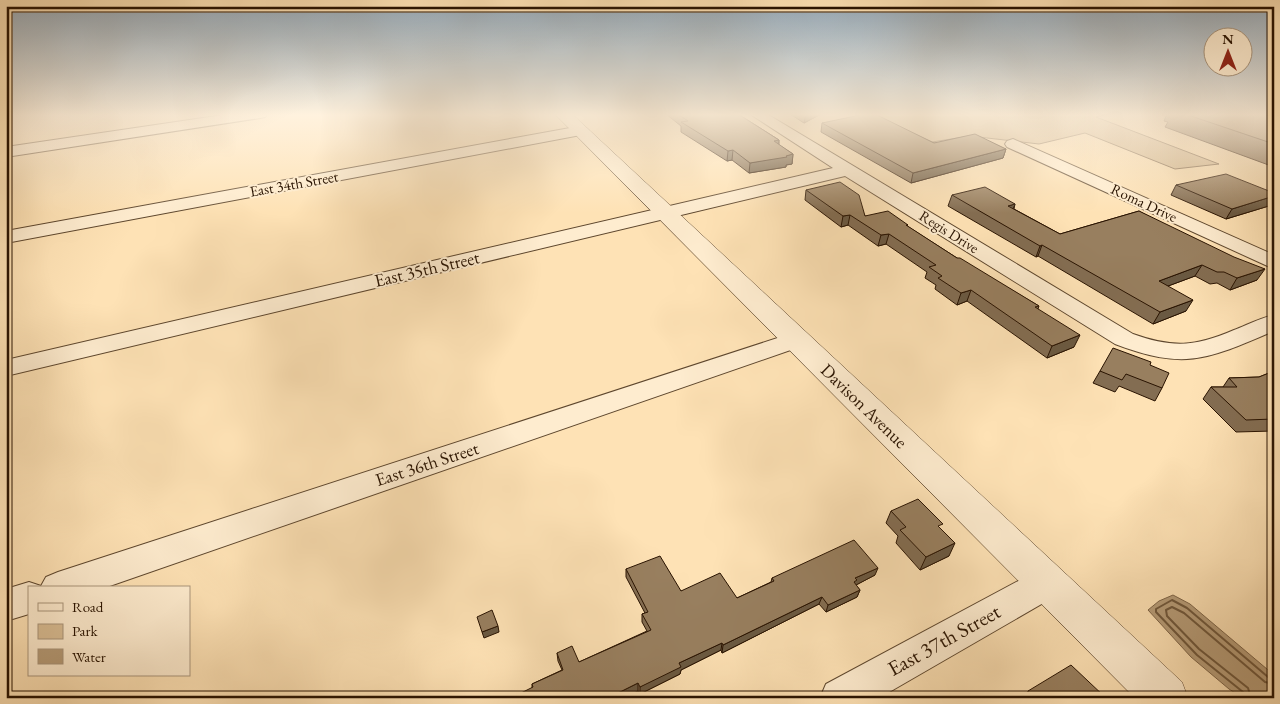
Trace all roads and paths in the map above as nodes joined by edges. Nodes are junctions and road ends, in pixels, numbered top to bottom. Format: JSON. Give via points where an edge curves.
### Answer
{"nodes":[{"id":1,"x":40,"y":147,"type":"edge"},
{"id":2,"x":454,"y":147,"type":"edge"},
{"id":3,"x":596,"y":147,"type":"edge"},
{"id":4,"x":810,"y":147,"type":"edge"},
{"id":5,"x":1020,"y":147,"type":"edge"},
{"id":6,"x":6,"y":152,"type":"edge"},
{"id":7,"x":848,"y":170,"type":"junction"},
{"id":8,"x":664,"y":213,"type":"junction"},
{"id":9,"x":6,"y":237,"type":"edge"},
{"id":10,"x":1274,"y":263,"type":"edge"},
{"id":11,"x":1274,"y":322,"type":"edge"},
{"id":12,"x":796,"y":340,"type":"junction"},
{"id":13,"x":6,"y":368,"type":"edge"},
{"id":14,"x":1047,"y":583,"type":"junction"},
{"id":15,"x":64,"y":586,"type":"edge"},
{"id":16,"x":28,"y":598,"type":"edge"},
{"id":17,"x":6,"y":605,"type":"edge"},
{"id":18,"x":840,"y":698,"type":"edge"},
{"id":19,"x":1166,"y":698,"type":"edge"}],
"edges":[{"from":1,"to":6,"type":"street"},
{"from":2,"to":9,"type":"street","name":"East 34th Street"},
{"from":3,"to":8,"type":"street","name":"Davison Avenue"},
{"from":4,"to":7,"type":"street","name":"Regis Drive"},
{"from":5,"to":10,"type":"street","name":"Roma Drive"},
{"from":7,"to":8,"type":"street","name":"East 35th Street"},
{"from":7,"to":11,"type":"street","name":"Regis Drive","via":[[1124,339],[1164,350],[1192,352]]},
{"from":8,"to":12,"type":"street","name":"Davison Avenue"},
{"from":8,"to":13,"type":"street","name":"East 35th Street"},
{"from":12,"to":14,"type":"street","name":"Davison Avenue"},
{"from":12,"to":15,"type":"street","name":"East 36th Street"},
{"from":14,"to":18,"type":"street","name":"East 37th Street"},
{"from":14,"to":19,"type":"street","name":"Davison Avenue"},
{"from":16,"to":17,"type":"street"}]}
